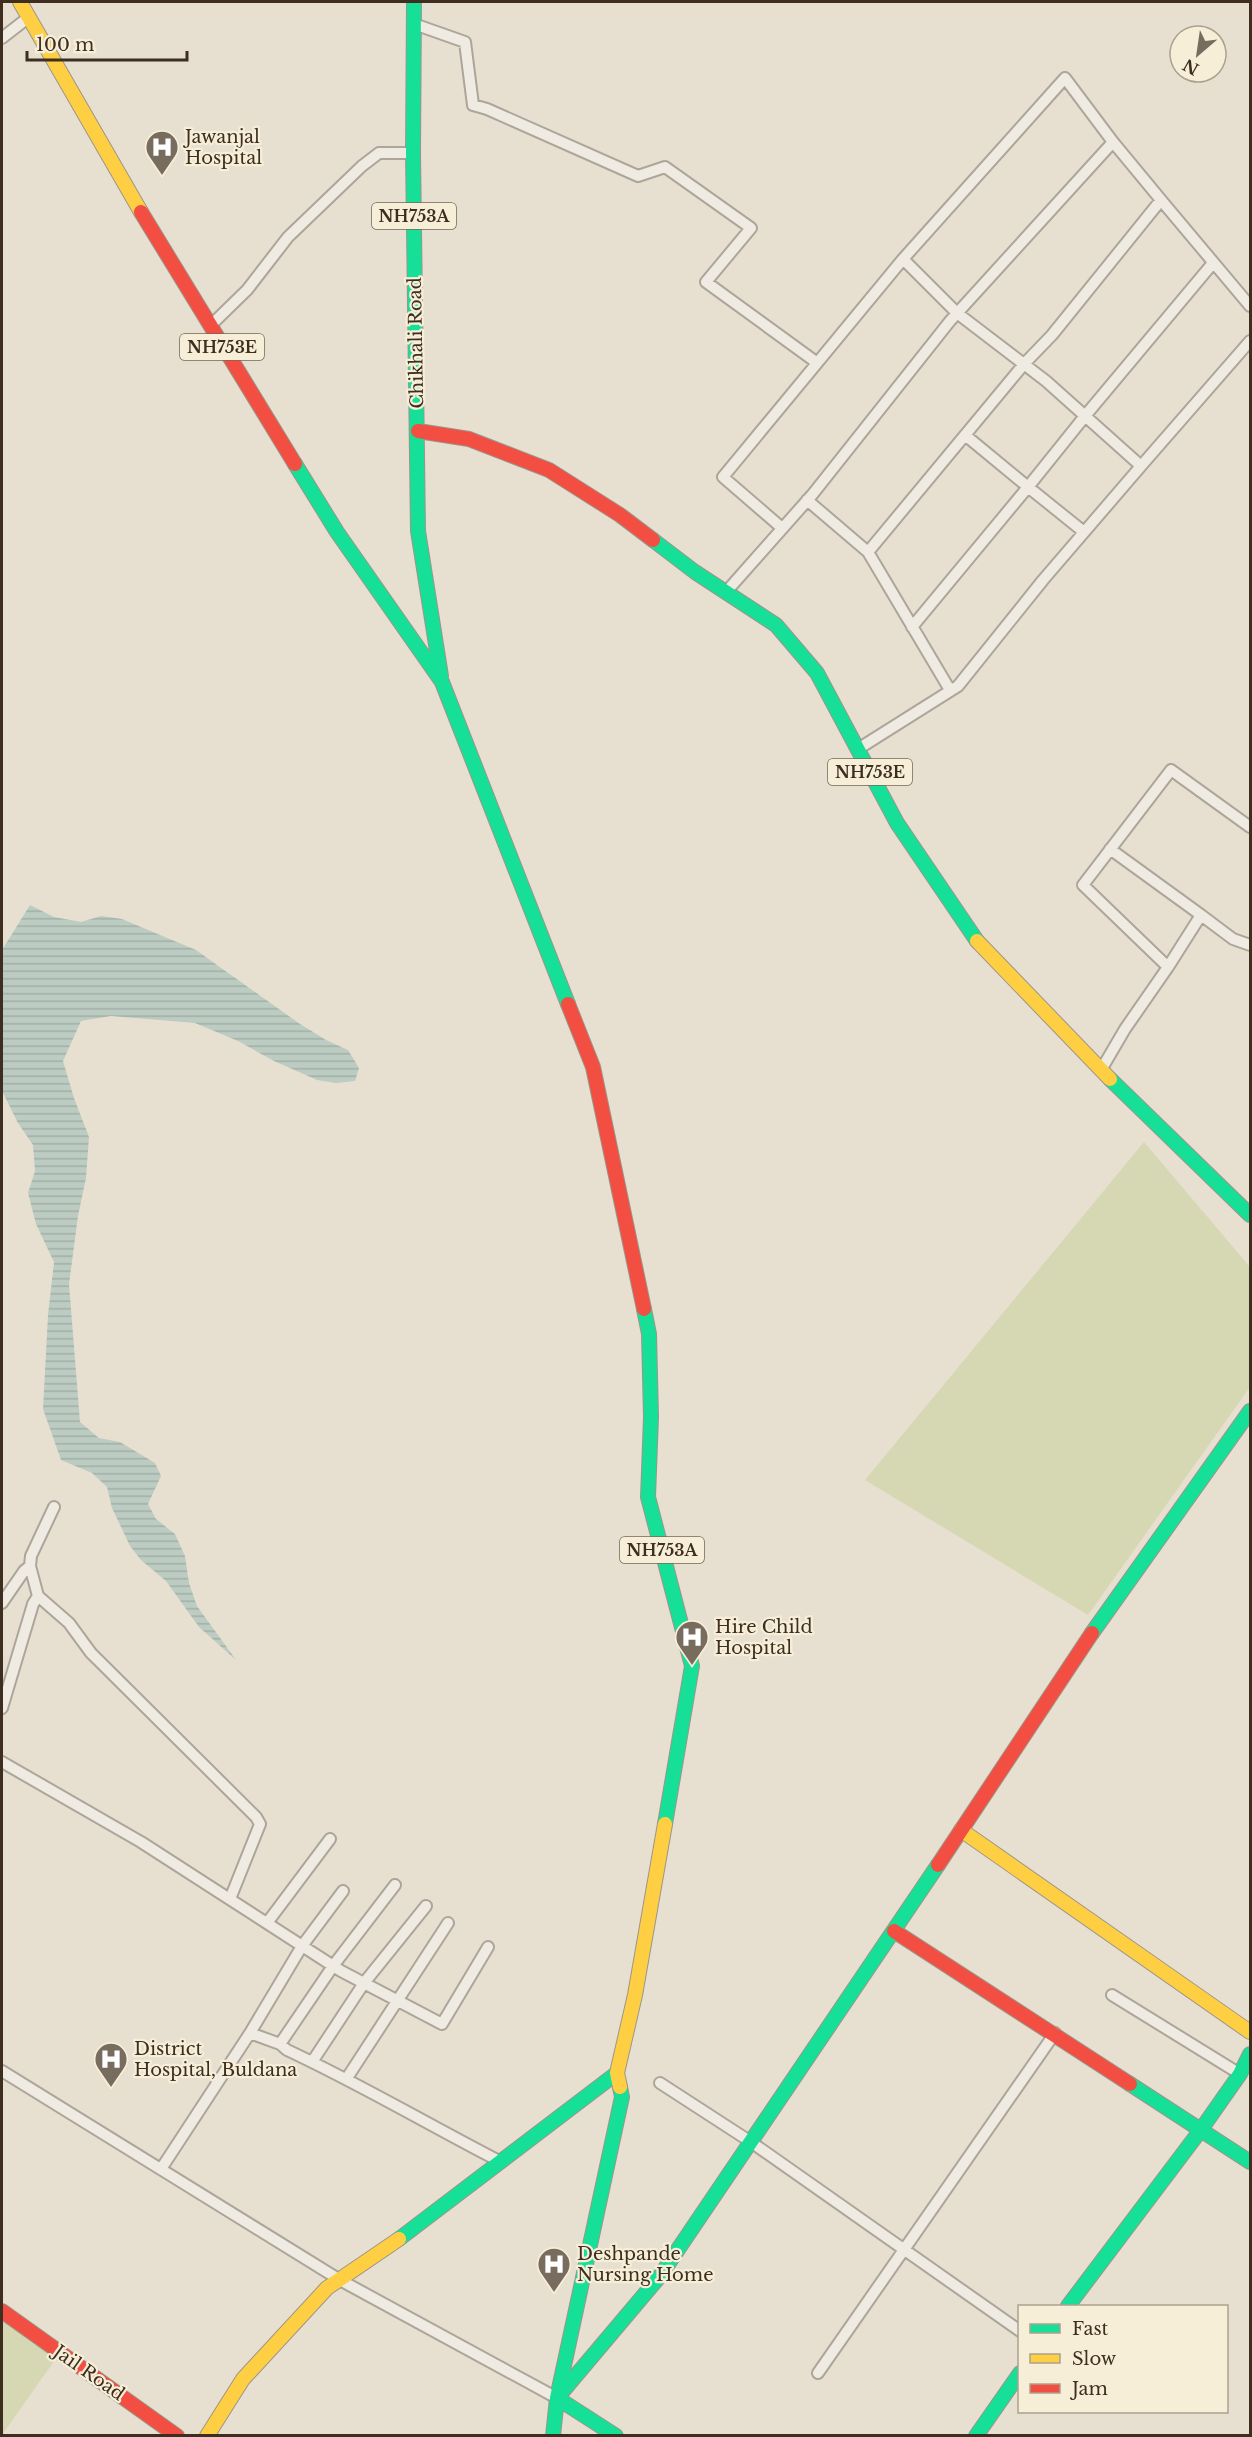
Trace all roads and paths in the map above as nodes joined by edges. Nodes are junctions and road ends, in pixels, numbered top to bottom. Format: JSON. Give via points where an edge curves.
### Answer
{"nodes":[{"id":1,"x":20,"y":2,"type":"edge"},
{"id":2,"x":414,"y":2,"type":"edge"},
{"id":3,"x":29,"y":17,"type":"junction"},
{"id":4,"x":414,"y":24,"type":"junction"},
{"id":5,"x":2,"y":38,"type":"edge"},
{"id":6,"x":1113,"y":142,"type":"junction"},
{"id":7,"x":413,"y":153,"type":"junction"},
{"id":8,"x":1161,"y":200,"type":"junction"},
{"id":9,"x":903,"y":259,"type":"junction"},
{"id":10,"x":1213,"y":263,"type":"junction"},
{"id":11,"x":1251,"y":306,"type":"edge"},
{"id":12,"x":957,"y":313,"type":"junction"},
{"id":13,"x":210,"y":326,"type":"junction"},
{"id":14,"x":1251,"y":341,"type":"edge"},
{"id":15,"x":816,"y":362,"type":"junction"},
{"id":16,"x":1024,"y":364,"type":"junction"},
{"id":17,"x":1085,"y":416,"type":"junction"},
{"id":18,"x":417,"y":431,"type":"junction"},
{"id":19,"x":965,"y":435,"type":"junction"},
{"id":20,"x":1141,"y":465,"type":"junction"},
{"id":21,"x":1029,"y":487,"type":"junction"},
{"id":22,"x":807,"y":500,"type":"junction"},
{"id":23,"x":782,"y":528,"type":"junction"},
{"id":24,"x":1084,"y":532,"type":"junction"},
{"id":25,"x":868,"y":552,"type":"junction"},
{"id":26,"x":726,"y":592,"type":"junction"},
{"id":27,"x":912,"y":627,"type":"junction"},
{"id":28,"x":442,"y":682,"type":"junction"},
{"id":29,"x":950,"y":690,"type":"junction"},
{"id":30,"x":858,"y":748,"type":"junction"},
{"id":31,"x":1251,"y":827,"type":"edge"},
{"id":32,"x":1110,"y":849,"type":"junction"},
{"id":33,"x":1202,"y":915,"type":"junction"},
{"id":34,"x":1251,"y":945,"type":"edge"},
{"id":35,"x":1168,"y":968,"type":"junction"},
{"id":36,"x":1101,"y":1070,"type":"junction"},
{"id":37,"x":1251,"y":1215,"type":"edge"},
{"id":38,"x":1251,"y":1411,"type":"edge"},
{"id":39,"x":54,"y":1507,"type":"dead end"},
{"id":40,"x":30,"y":1566,"type":"junction"},
{"id":41,"x":38,"y":1596,"type":"junction"},
{"id":42,"x":2,"y":1603,"type":"edge"},
{"id":43,"x":2,"y":1708,"type":"edge"},
{"id":44,"x":2,"y":1762,"type":"edge"},
{"id":45,"x":961,"y":1830,"type":"junction"},
{"id":46,"x":330,"y":1839,"type":"dead end"},
{"id":47,"x":395,"y":1885,"type":"dead end"},
{"id":48,"x":343,"y":1891,"type":"dead end"},
{"id":49,"x":230,"y":1899,"type":"junction"},
{"id":50,"x":426,"y":1906,"type":"dead end"},
{"id":51,"x":267,"y":1923,"type":"junction"},
{"id":52,"x":448,"y":1923,"type":"dead end"},
{"id":53,"x":894,"y":1931,"type":"junction"},
{"id":54,"x":302,"y":1946,"type":"junction"},
{"id":55,"x":488,"y":1947,"type":"dead end"},
{"id":56,"x":333,"y":1965,"type":"junction"},
{"id":57,"x":364,"y":1983,"type":"junction"},
{"id":58,"x":1113,"y":1995,"type":"dead end"},
{"id":59,"x":398,"y":2001,"type":"junction"},
{"id":60,"x":1251,"y":2032,"type":"edge"},
{"id":61,"x":250,"y":2033,"type":"junction"},
{"id":62,"x":1055,"y":2033,"type":"junction"},
{"id":63,"x":280,"y":2044,"type":"junction"},
{"id":64,"x":1251,"y":2054,"type":"edge"},
{"id":65,"x":312,"y":2062,"type":"junction"},
{"id":66,"x":2,"y":2071,"type":"edge"},
{"id":67,"x":617,"y":2073,"type":"junction"},
{"id":68,"x":1240,"y":2074,"type":"junction"},
{"id":69,"x":347,"y":2078,"type":"junction"},
{"id":70,"x":660,"y":2083,"type":"dead end"},
{"id":71,"x":1200,"y":2131,"type":"junction"},
{"id":72,"x":751,"y":2142,"type":"junction"},
{"id":73,"x":501,"y":2162,"type":"junction"},
{"id":74,"x":1251,"y":2162,"type":"edge"},
{"id":75,"x":161,"y":2169,"type":"junction"},
{"id":76,"x":905,"y":2251,"type":"junction"},
{"id":77,"x":340,"y":2280,"type":"junction"},
{"id":78,"x":1070,"y":2305,"type":"edge"},
{"id":79,"x":2,"y":2311,"type":"edge"},
{"id":80,"x":1018,"y":2330,"type":"edge"},
{"id":81,"x":818,"y":2373,"type":"dead end"},
{"id":82,"x":1018,"y":2376,"type":"edge"},
{"id":83,"x":558,"y":2398,"type":"junction"},
{"id":84,"x":177,"y":2436,"type":"edge"},
{"id":85,"x":207,"y":2436,"type":"edge"},
{"id":86,"x":553,"y":2436,"type":"edge"},
{"id":87,"x":615,"y":2436,"type":"edge"},
{"id":88,"x":976,"y":2436,"type":"edge"}],
"edges":[{"from":1,"to":3,"type":"main road","number":"NH753E"},
{"from":2,"to":4,"type":"main road","name":"Chikhali Road","number":"NH753A"},
{"from":3,"to":5,"type":"street"},
{"from":3,"to":13,"type":"main road","number":"NH753E"},
{"from":4,"to":7,"type":"main road","name":"Chikhali Road","number":"NH753A"},
{"from":4,"to":15,"type":"street","via":[[465,42],[474,105],[638,176],[666,167],[751,228],[706,282]]},
{"from":6,"to":8,"type":"street"},
{"from":6,"to":9,"type":"street","via":[[1065,78]]},
{"from":6,"to":12,"type":"street"},
{"from":7,"to":13,"type":"street","via":[[379,153],[362,166],[288,237],[247,290]]},
{"from":7,"to":18,"type":"main road","name":"Chikhali Road","number":"NH753A"},
{"from":8,"to":10,"type":"street"},
{"from":8,"to":16,"type":"street"},
{"from":9,"to":12,"type":"street"},
{"from":9,"to":15,"type":"street"},
{"from":10,"to":11,"type":"street"},
{"from":10,"to":17,"type":"street"},
{"from":12,"to":16,"type":"street"},
{"from":12,"to":22,"type":"street"},
{"from":13,"to":28,"type":"main road","number":"NH753E","via":[[337,532]]},
{"from":14,"to":20,"type":"street"},
{"from":15,"to":23,"type":"street","via":[[723,477]]},
{"from":16,"to":17,"type":"street"},
{"from":16,"to":19,"type":"street"},
{"from":17,"to":20,"type":"street"},
{"from":17,"to":21,"type":"street"},
{"from":18,"to":26,"type":"main road","number":"NH753E","via":[[469,439],[549,470],[620,515]]},
{"from":18,"to":28,"type":"main road","name":"Chikhali Road","number":"NH753A","via":[[418,531]]},
{"from":19,"to":21,"type":"street"},
{"from":19,"to":25,"type":"street"},
{"from":20,"to":24,"type":"street"},
{"from":21,"to":24,"type":"street"},
{"from":21,"to":27,"type":"street"},
{"from":22,"to":23,"type":"street"},
{"from":22,"to":25,"type":"street"},
{"from":23,"to":26,"type":"street"},
{"from":24,"to":29,"type":"street","via":[[958,686]]},
{"from":25,"to":27,"type":"street"},
{"from":26,"to":30,"type":"main road","number":"NH753E","via":[[776,625],[817,673]]},
{"from":27,"to":29,"type":"street"},
{"from":28,"to":67,"type":"main road","number":"NH753A","via":[[593,1067],[649,1334],[648,1497],[692,1666],[635,1995]]},
{"from":29,"to":30,"type":"street"},
{"from":30,"to":36,"type":"main road","number":"NH753E","via":[[897,823],[978,943]]},
{"from":31,"to":32,"type":"street","via":[[1171,770]]},
{"from":32,"to":33,"type":"street"},
{"from":32,"to":35,"type":"street","via":[[1083,885]]},
{"from":33,"to":34,"type":"street","via":[[1233,939]]},
{"from":33,"to":35,"type":"street"},
{"from":35,"to":36,"type":"street"},
{"from":36,"to":37,"type":"main road","number":"NH753E"},
{"from":38,"to":45,"type":"main road","via":[[1089,1638]]},
{"from":39,"to":40,"type":"street"},
{"from":40,"to":41,"type":"street"},
{"from":40,"to":42,"type":"street"},
{"from":41,"to":43,"type":"street"},
{"from":41,"to":49,"type":"street","via":[[69,1623],[92,1653],[256,1817],[260,1824]]},
{"from":44,"to":49,"type":"street","via":[[141,1842]]},
{"from":45,"to":53,"type":"main road"},
{"from":45,"to":60,"type":"main road"},
{"from":46,"to":51,"type":"street"},
{"from":47,"to":56,"type":"street"},
{"from":48,"to":54,"type":"street"},
{"from":49,"to":51,"type":"street"},
{"from":50,"to":57,"type":"street"},
{"from":51,"to":54,"type":"street"},
{"from":52,"to":59,"type":"street"},
{"from":53,"to":62,"type":"main road"},
{"from":53,"to":72,"type":"main road"},
{"from":54,"to":56,"type":"street"},
{"from":54,"to":61,"type":"street"},
{"from":55,"to":59,"type":"street","via":[[442,2024]]},
{"from":56,"to":57,"type":"street"},
{"from":56,"to":63,"type":"street"},
{"from":57,"to":59,"type":"street"},
{"from":57,"to":65,"type":"street"},
{"from":58,"to":68,"type":"street"},
{"from":59,"to":69,"type":"street"},
{"from":61,"to":63,"type":"street"},
{"from":61,"to":75,"type":"street"},
{"from":62,"to":71,"type":"main road"},
{"from":62,"to":76,"type":"street"},
{"from":63,"to":65,"type":"street"},
{"from":64,"to":68,"type":"main road"},
{"from":65,"to":69,"type":"street"},
{"from":66,"to":75,"type":"street"},
{"from":67,"to":73,"type":"main road"},
{"from":67,"to":83,"type":"main road","number":"NH753A","via":[[622,2097]]},
{"from":68,"to":71,"type":"main road"},
{"from":69,"to":73,"type":"street"},
{"from":70,"to":72,"type":"street"},
{"from":71,"to":74,"type":"main road"},
{"from":71,"to":78,"type":"main road"},
{"from":72,"to":76,"type":"street"},
{"from":72,"to":83,"type":"main road","via":[[660,2276]]},
{"from":73,"to":77,"type":"main road"},
{"from":75,"to":77,"type":"street"},
{"from":76,"to":80,"type":"street"},
{"from":76,"to":81,"type":"street"},
{"from":77,"to":83,"type":"street"},
{"from":77,"to":85,"type":"main road","via":[[327,2288],[243,2379]]},
{"from":79,"to":84,"type":"main road","name":"Jail Road"},
{"from":82,"to":88,"type":"main road"},
{"from":83,"to":86,"type":"main road","number":"NH753A"},
{"from":83,"to":87,"type":"main road"}]}
